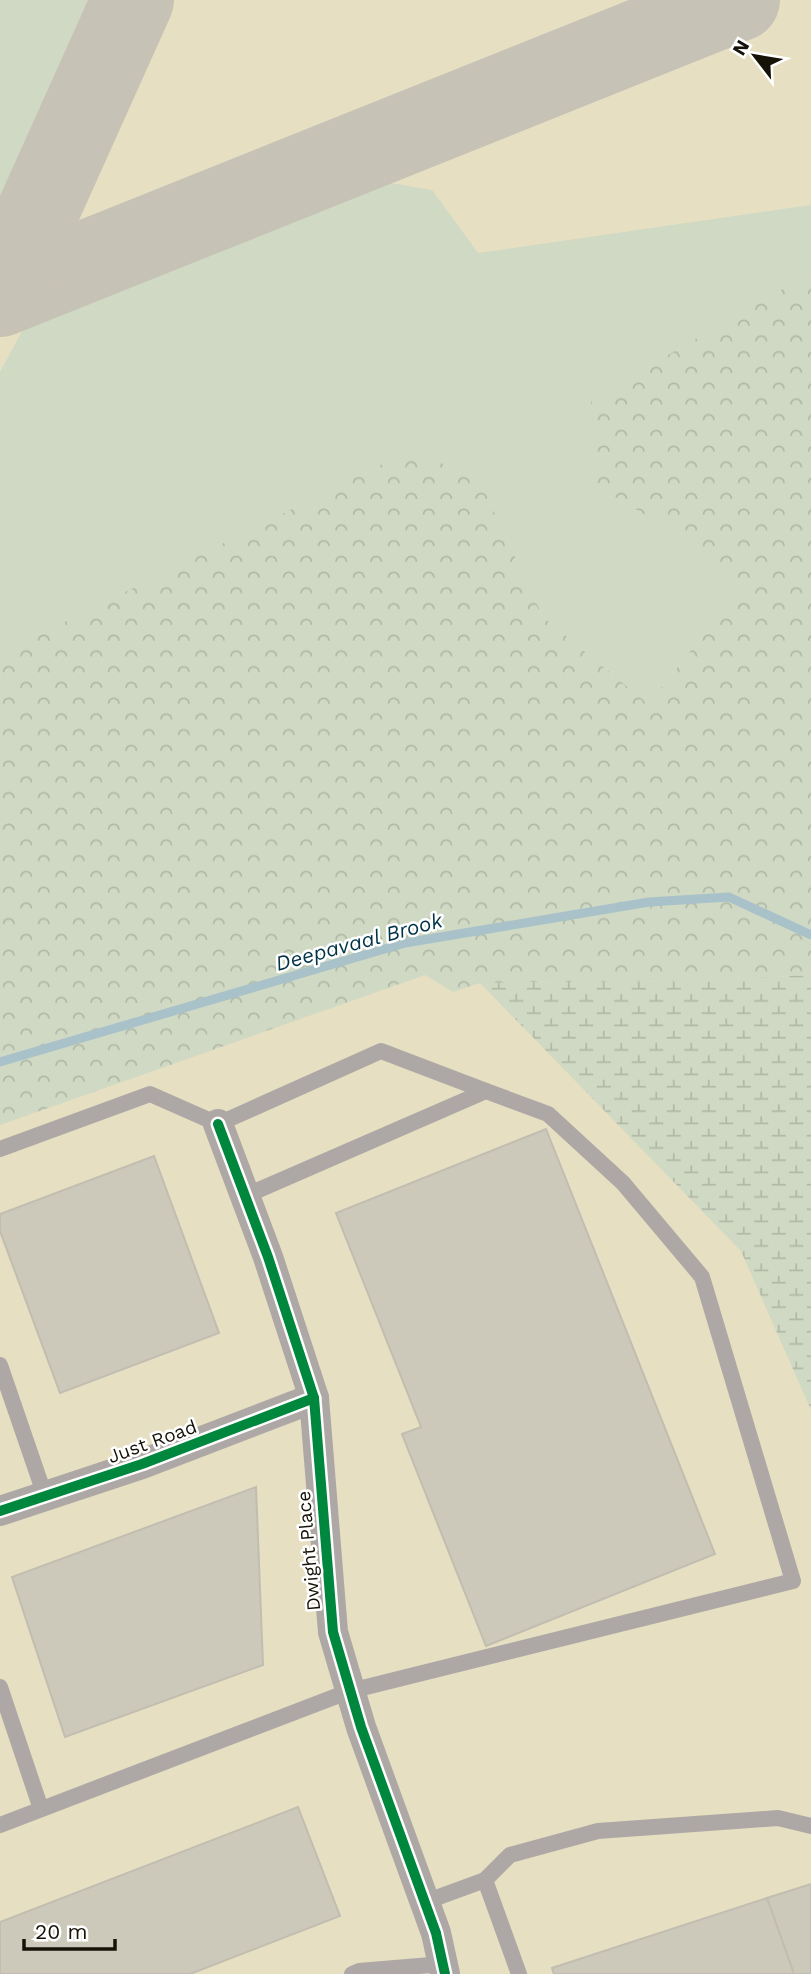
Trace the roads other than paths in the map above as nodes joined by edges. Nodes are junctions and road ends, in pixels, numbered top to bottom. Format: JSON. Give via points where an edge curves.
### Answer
{"nodes":[{"id":1,"x":486,"y":1091,"type":"junction"},
{"id":2,"x":218,"y":1124,"type":"junction"},
{"id":3,"x":0,"y":1149,"type":"edge"},
{"id":4,"x":245,"y":1196,"type":"junction"},
{"id":5,"x":0,"y":1365,"type":"edge"},
{"id":6,"x":314,"y":1398,"type":"junction"},
{"id":7,"x":45,"y":1496,"type":"junction"},
{"id":8,"x":0,"y":1510,"type":"edge"},
{"id":9,"x":0,"y":1687,"type":"edge"},
{"id":10,"x":350,"y":1691,"type":"junction"},
{"id":11,"x":41,"y":1809,"type":"junction"},
{"id":12,"x":0,"y":1825,"type":"edge"},
{"id":13,"x":811,"y":1826,"type":"edge"},
{"id":14,"x":485,"y":1880,"type":"junction"},
{"id":15,"x":425,"y":1902,"type":"junction"},
{"id":16,"x":444,"y":1969,"type":"edge"},
{"id":17,"x":352,"y":1974,"type":"edge"},
{"id":18,"x":519,"y":1974,"type":"edge"}],
"edges":[{"from":1,"to":2,"type":"lane","via":[[381,1051]]},
{"from":1,"to":4,"type":"lane"},
{"from":1,"to":10,"type":"lane","via":[[548,1114],[623,1184],[702,1277],[793,1581]]},
{"from":2,"to":3,"type":"lane","via":[[150,1094]]},
{"from":2,"to":4,"type":"street","name":"Dwight Place"},
{"from":4,"to":6,"type":"street","name":"Dwight Place"},
{"from":5,"to":7,"type":"lane"},
{"from":6,"to":7,"type":"street","name":"Just Road"},
{"from":6,"to":10,"type":"street","name":"Dwight Place","via":[[332,1632]]},
{"from":7,"to":8,"type":"street","name":"Just Road"},
{"from":9,"to":11,"type":"lane"},
{"from":10,"to":11,"type":"lane"},
{"from":10,"to":15,"type":"street","name":"Dwight Place"},
{"from":11,"to":12,"type":"lane"},
{"from":13,"to":14,"type":"lane","via":[[778,1818],[597,1831],[510,1855]]},
{"from":14,"to":15,"type":"lane"},
{"from":14,"to":18,"type":"lane"},
{"from":15,"to":16,"type":"street","name":"Dwight Place"},
{"from":16,"to":17,"type":"lane"}]}
